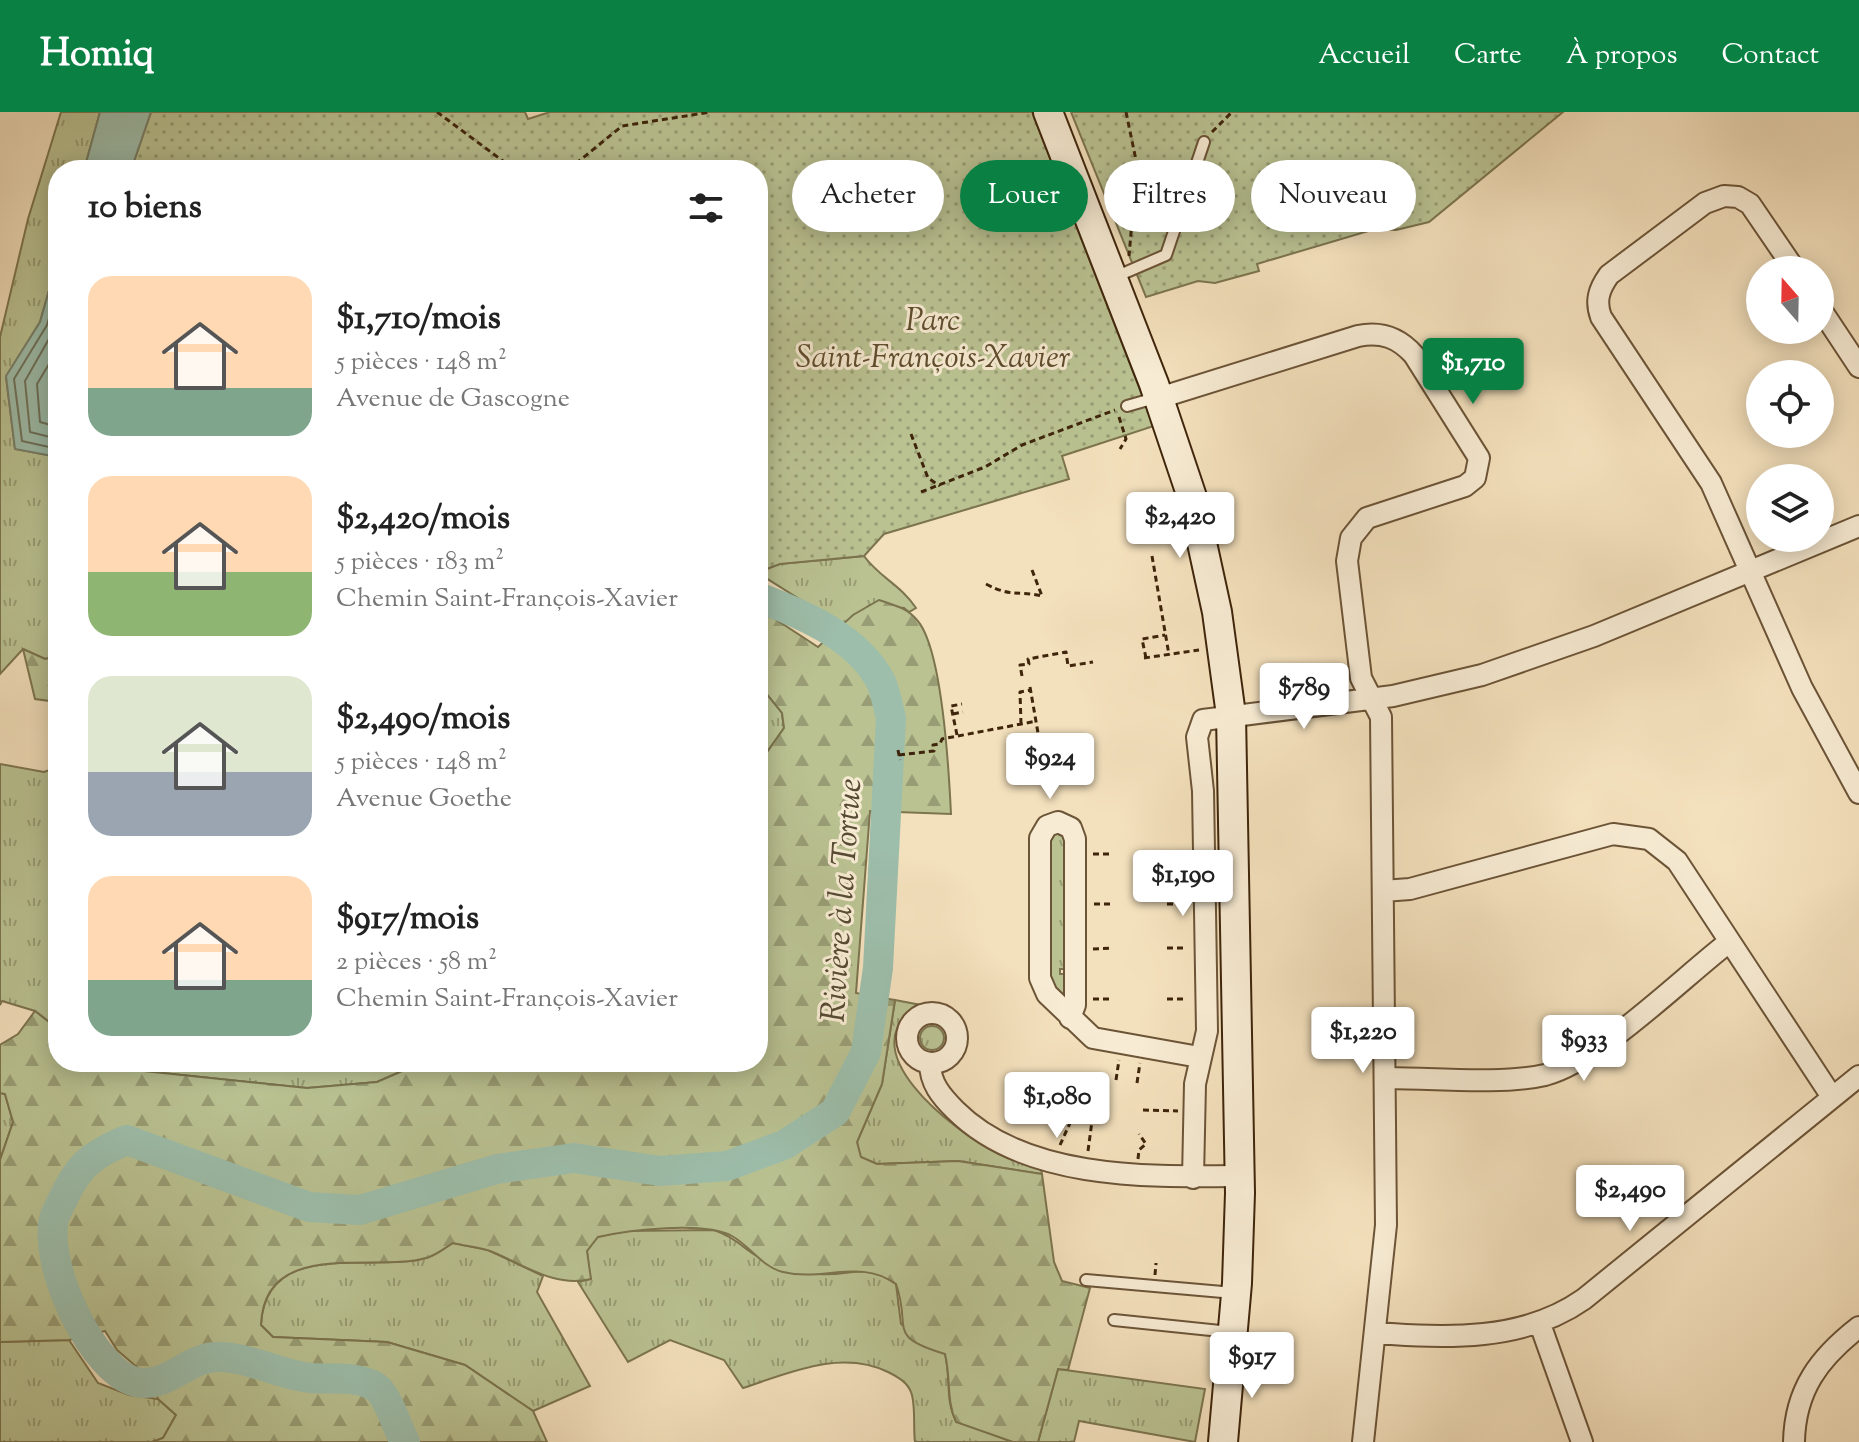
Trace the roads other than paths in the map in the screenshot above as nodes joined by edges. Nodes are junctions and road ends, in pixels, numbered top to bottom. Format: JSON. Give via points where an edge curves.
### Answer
{"nodes":[{"id":1,"x":1048,"y":112,"type":"edge"},
{"id":2,"x":1204,"y":142,"type":"road end"},
{"id":3,"x":1785,"y":256,"type":"edge"},
{"id":4,"x":1120,"y":269,"type":"junction"},
{"id":5,"x":1834,"y":329,"type":"edge"},
{"id":6,"x":1859,"y":367,"type":"edge"},
{"id":7,"x":1159,"y":398,"type":"junction"},
{"id":8,"x":1121,"y":408,"type":"road end"},
{"id":9,"x":1859,"y":526,"type":"edge"},
{"id":10,"x":1749,"y":571,"type":"junction"},
{"id":11,"x":1372,"y":699,"type":"junction"},
{"id":12,"x":1231,"y":715,"type":"junction"},
{"id":13,"x":1859,"y":793,"type":"edge"},
{"id":14,"x":1383,"y":891,"type":"junction"},
{"id":15,"x":1729,"y":942,"type":"junction"},
{"id":16,"x":1070,"y":1018,"type":"junction"},
{"id":17,"x":1199,"y":1057,"type":"junction"},
{"id":18,"x":930,"y":1063,"type":"dead end"},
{"id":19,"x":1859,"y":1076,"type":"edge"},
{"id":20,"x":1385,"y":1078,"type":"junction"},
{"id":21,"x":1832,"y":1097,"type":"junction"},
{"id":22,"x":1240,"y":1176,"type":"junction"},
{"id":23,"x":1193,"y":1178,"type":"junction"},
{"id":24,"x":1086,"y":1280,"type":"dead end"},
{"id":25,"x":1236,"y":1293,"type":"junction"},
{"id":26,"x":1114,"y":1320,"type":"dead end"},
{"id":27,"x":1540,"y":1324,"type":"junction"},
{"id":28,"x":1859,"y":1327,"type":"edge"},
{"id":29,"x":1375,"y":1333,"type":"junction"},
{"id":30,"x":1230,"y":1343,"type":"junction"},
{"id":31,"x":1207,"y":1442,"type":"edge"},
{"id":32,"x":1223,"y":1442,"type":"edge"},
{"id":33,"x":1363,"y":1442,"type":"edge"},
{"id":34,"x":1582,"y":1442,"type":"edge"},
{"id":35,"x":1794,"y":1442,"type":"edge"}],
"edges":[{"from":1,"to":4,"type":"street"},
{"from":2,"to":4,"type":"lane","via":[[1166,255]]},
{"from":3,"to":10,"type":"street","via":[[1750,204],[1724,196],[1705,203],[1609,275],[1598,297],[1601,317],[1707,475]]},
{"from":4,"to":7,"type":"street"},
{"from":5,"to":6,"type":"street"},
{"from":7,"to":8,"type":"lane"},
{"from":7,"to":11,"type":"street","via":[[1369,334],[1393,338],[1414,355],[1474,447],[1479,465],[1470,483],[1377,513],[1351,538],[1347,561],[1355,638],[1361,678]]},
{"from":7,"to":12,"type":"street","via":[[1207,560]]},
{"from":9,"to":10,"type":"street"},
{"from":10,"to":11,"type":"street","via":[[1528,660]]},
{"from":10,"to":13,"type":"street","via":[[1802,688]]},
{"from":11,"to":12,"type":"street"},
{"from":11,"to":14,"type":"street","via":[[1381,717]]},
{"from":12,"to":17,"type":"street","via":[[1203,720],[1197,737],[1203,791],[1207,1031]]},
{"from":12,"to":22,"type":"street"},
{"from":14,"to":15,"type":"street","via":[[1410,889],[1602,836],[1636,835],[1668,852]]},
{"from":14,"to":20,"type":"street"},
{"from":15,"to":20,"type":"street","via":[[1593,1051],[1559,1070],[1516,1078]]},
{"from":15,"to":21,"type":"street"},
{"from":16,"to":16,"type":"street","via":[[1075,1000],[1075,839],[1069,826],[1055,822],[1040,838],[1040,978]]},
{"from":16,"to":17,"type":"street","via":[[1098,1040]]},
{"from":17,"to":23,"type":"street"},
{"from":18,"to":23,"type":"street","via":[[936,1088],[972,1125],[1012,1149],[1086,1167]]},
{"from":19,"to":21,"type":"street"},
{"from":20,"to":29,"type":"street","via":[[1386,1234]]},
{"from":21,"to":27,"type":"street","via":[[1584,1299]]},
{"from":22,"to":23,"type":"street"},
{"from":22,"to":25,"type":"street"},
{"from":24,"to":25,"type":"lane"},
{"from":25,"to":30,"type":"street"},
{"from":26,"to":30,"type":"lane"},
{"from":27,"to":29,"type":"street","via":[[1497,1333]]},
{"from":27,"to":34,"type":"street"},
{"from":28,"to":35,"type":"street","via":[[1830,1350],[1809,1378],[1797,1408]]},
{"from":29,"to":33,"type":"street"},
{"from":30,"to":31,"type":"street"},
{"from":30,"to":32,"type":"street"}]}
